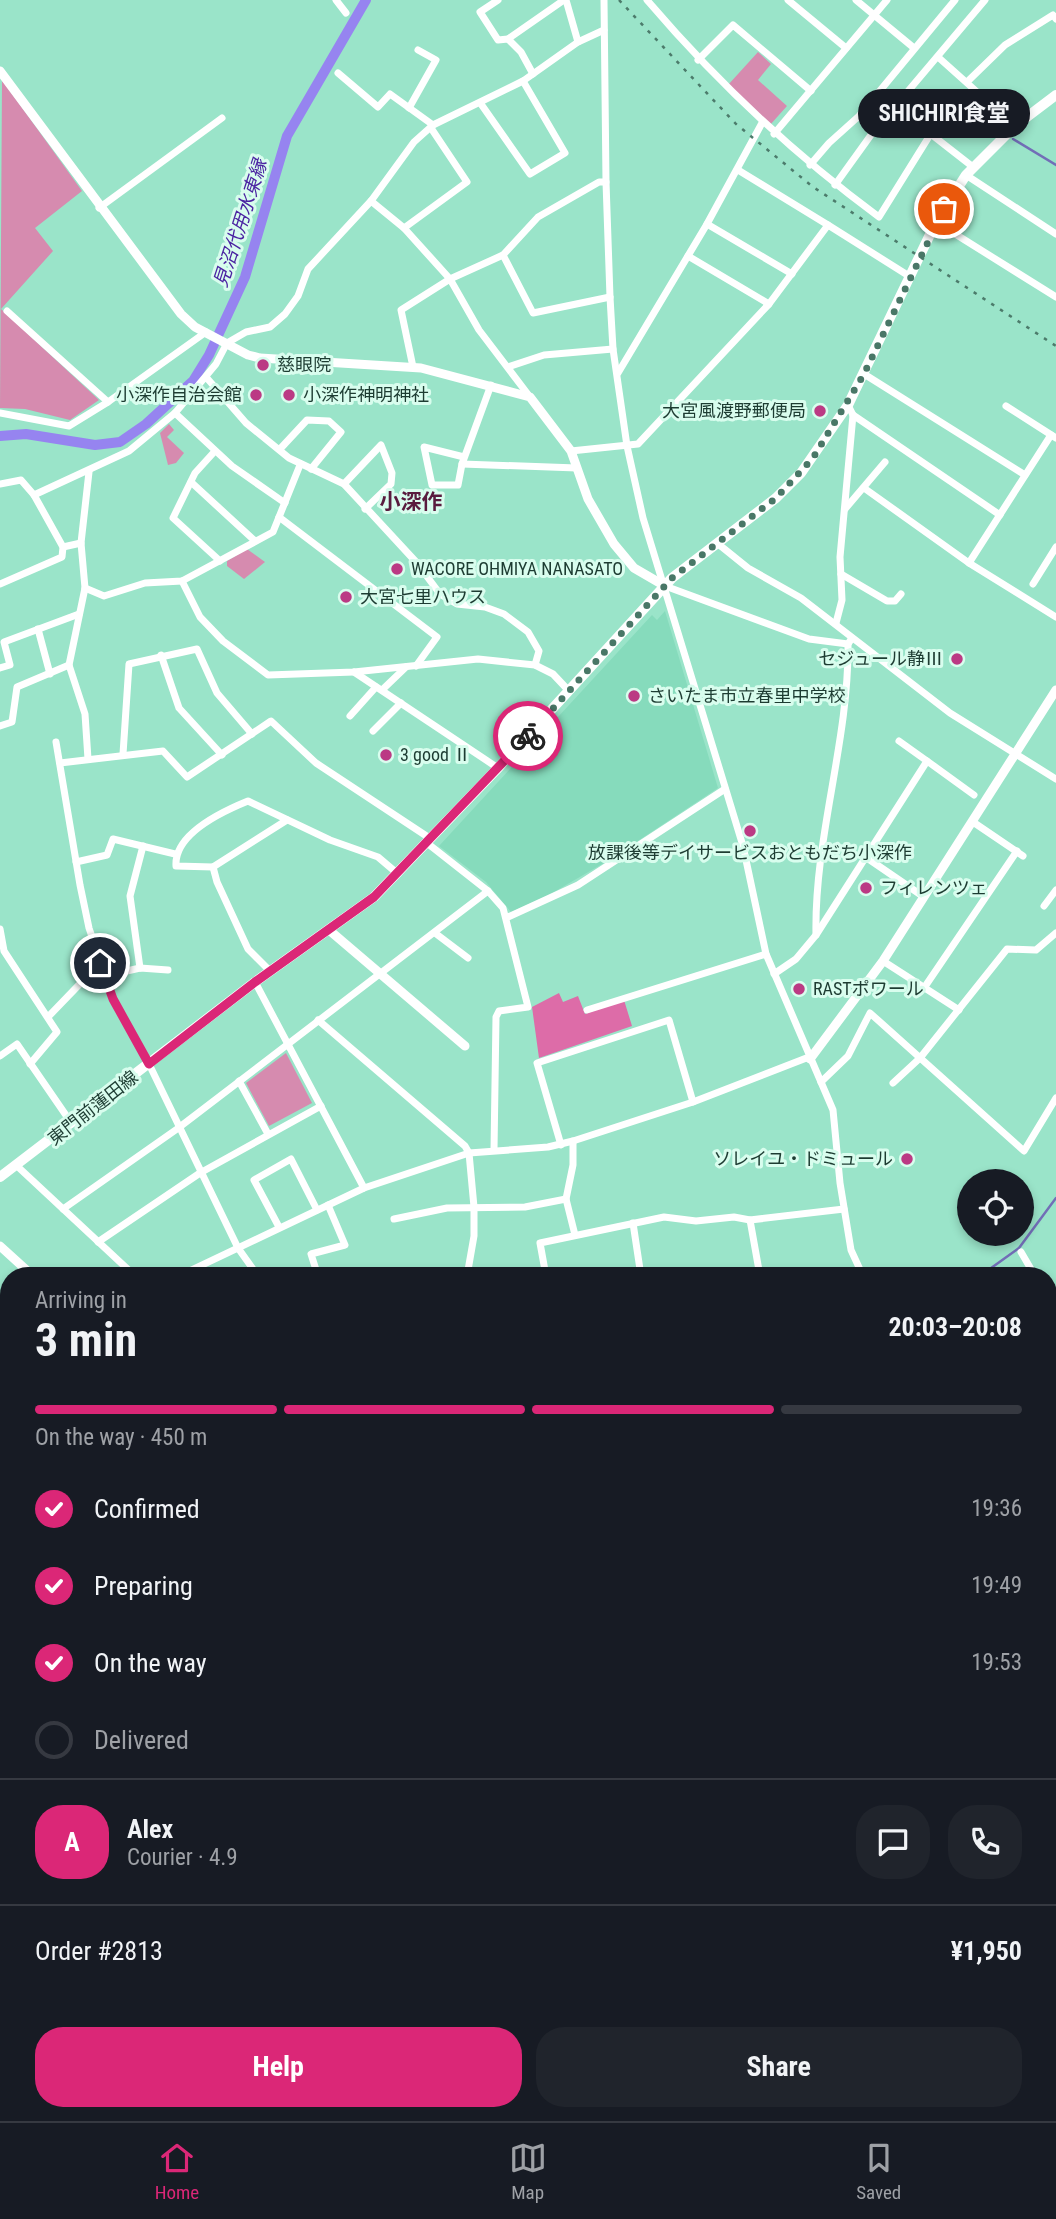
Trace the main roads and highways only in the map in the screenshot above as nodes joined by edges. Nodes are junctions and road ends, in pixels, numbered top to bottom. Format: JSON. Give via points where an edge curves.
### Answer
{"nodes":[{"id":1,"x":1056,"y":95,"type":"edge"},
{"id":2,"x":0,"y":1177,"type":"edge"}],
"edges":[{"from":1,"to":2,"type":"main road","name":"東門前蓮田線","via":[[1015,126],[969,171],[909,276],[850,410],[801,473],[665,586],[374,897]]}]}
